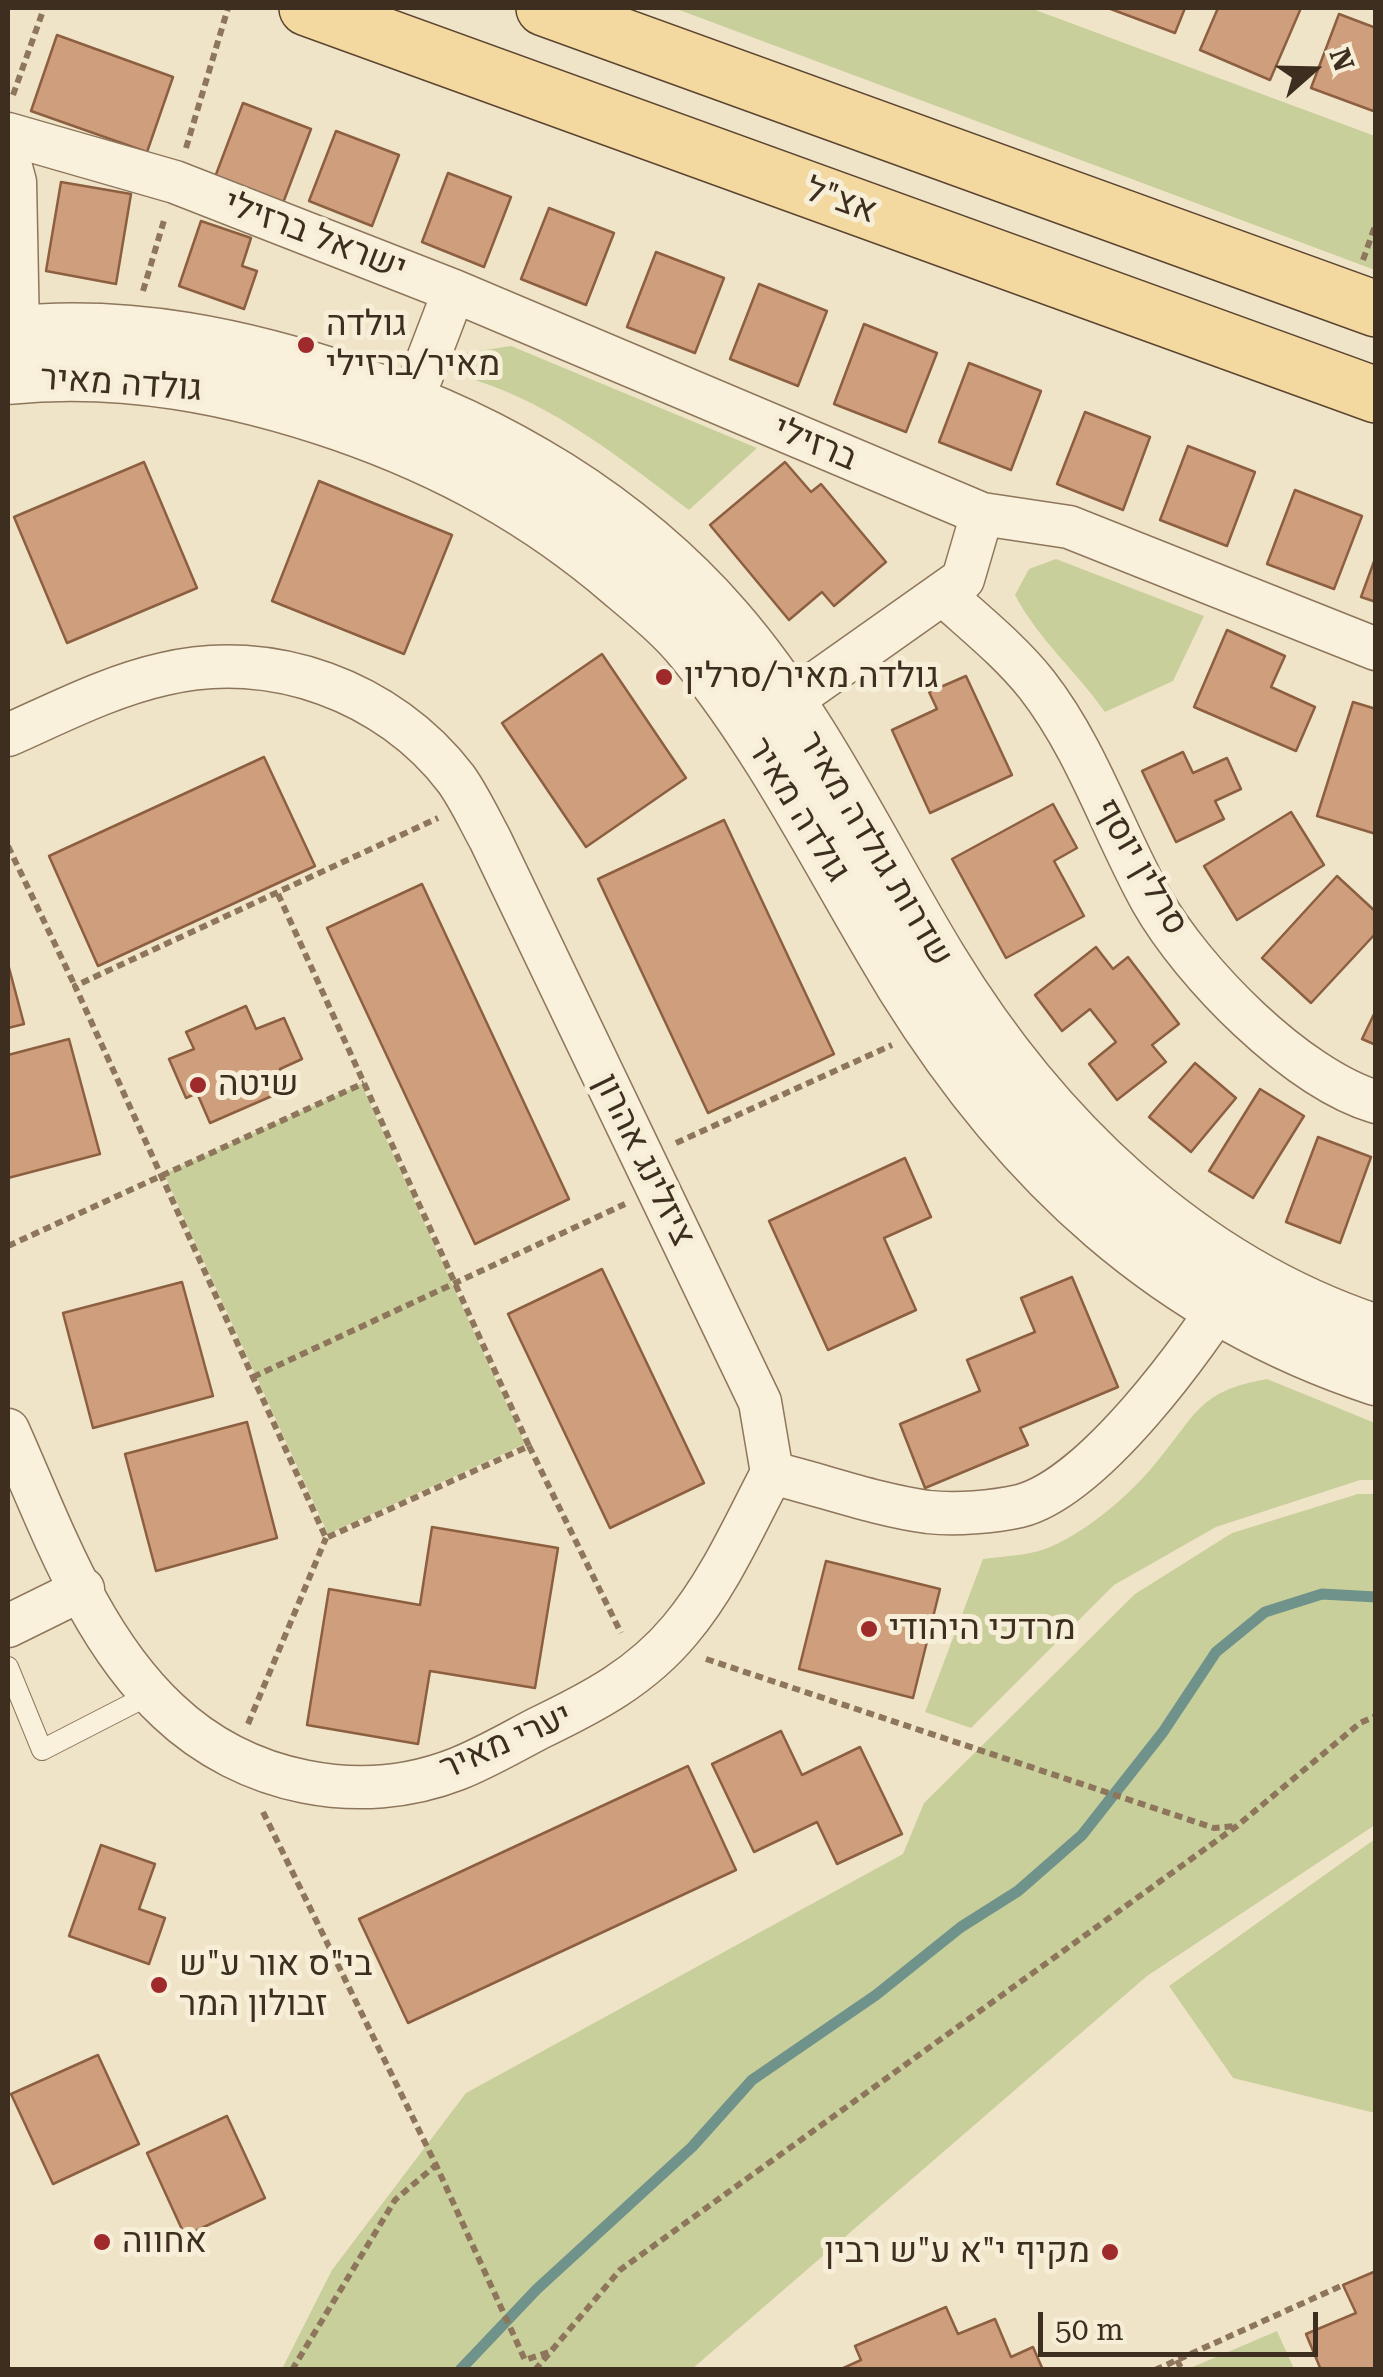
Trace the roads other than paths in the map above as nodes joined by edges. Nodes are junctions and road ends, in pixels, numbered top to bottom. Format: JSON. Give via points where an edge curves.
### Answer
{"nodes":[{"id":1,"x":307,"y":8,"type":"edge"},
{"id":2,"x":544,"y":8,"type":"edge"},
{"id":3,"x":8,"y":134,"type":"edge"},
{"id":4,"x":8,"y":156,"type":"edge"},
{"id":5,"x":454,"y":291,"type":"junction"},
{"id":6,"x":1376,"y":309,"type":"edge"},
{"id":7,"x":11,"y":348,"type":"edge"},
{"id":8,"x":1376,"y":395,"type":"edge"},
{"id":9,"x":412,"y":402,"type":"junction"},
{"id":10,"x":982,"y":514,"type":"junction"},
{"id":11,"x":944,"y":596,"type":"junction"},
{"id":12,"x":1376,"y":650,"type":"edge"},
{"id":13,"x":768,"y":717,"type":"junction"},
{"id":14,"x":8,"y":735,"type":"edge"},
{"id":15,"x":1376,"y":1102,"type":"edge"},
{"id":16,"x":1231,"y":1290,"type":"junction"},
{"id":17,"x":1376,"y":1332,"type":"edge"},
{"id":18,"x":1376,"y":1379,"type":"edge"},
{"id":19,"x":8,"y":1430,"type":"edge"},
{"id":20,"x":772,"y":1472,"type":"junction"},
{"id":21,"x":83,"y":1589,"type":"junction"},
{"id":22,"x":8,"y":1626,"type":"edge"},
{"id":23,"x":8,"y":1668,"type":"edge"},
{"id":24,"x":153,"y":1693,"type":"junction"}],
"edges":[{"from":1,"to":8,"type":"main road","name":"אצ\"ל"},
{"from":2,"to":6,"type":"main road"},
{"from":3,"to":5,"type":"street","name":"ישראל ברזילי","via":[[175,182]]},
{"from":4,"to":7,"type":"street","via":[[14,182]]},
{"from":5,"to":9,"type":"street"},
{"from":5,"to":10,"type":"street","name":"ברזילי"},
{"from":7,"to":9,"type":"street","name":"שדרות גולדה מאיר","via":[[98,329],[160,333],[248,350]]},
{"from":7,"to":13,"type":"street","name":"גולדה מאיר","via":[[96,374],[155,378],[306,413],[430,456],[564,534]]},
{"from":9,"to":13,"type":"street","name":"שדרות גולדה מאיר","via":[[448,414],[591,497],[726,619]]},
{"from":10,"to":11,"type":"street","via":[[963,579]]},
{"from":10,"to":12,"type":"street","via":[[1068,527]]},
{"from":11,"to":13,"type":"street"},
{"from":11,"to":15,"type":"street","name":"סרלין יוסף","via":[[1039,687],[1154,904],[1217,986],[1256,1026],[1333,1084]]},
{"from":13,"to":16,"type":"street","name":"שדרות גולדה מאיר","via":[[834,775],[942,961],[1032,1093]]},
{"from":13,"to":16,"type":"street","name":"גולדה מאיר","via":[[796,799],[931,1027],[998,1123],[1120,1238]]},
{"from":14,"to":20,"type":"street","name":"ציזלינג אהרון","via":[[124,685],[198,667],[293,672],[328,684],[408,731],[457,780],[470,803],[760,1402]]},
{"from":16,"to":17,"type":"street","name":"שדרות גולדה מאיר","via":[[1275,1292]]},
{"from":16,"to":18,"type":"street","name":"גולדה מאיר","via":[[1254,1332]]},
{"from":16,"to":20,"type":"street","via":[[1115,1441],[1022,1505],[928,1512]]},
{"from":19,"to":21,"type":"street","name":"יערי מאיר"},
{"from":20,"to":24,"type":"street","name":"יערי מאיר","via":[[713,1584],[653,1659],[601,1698],[457,1769],[357,1790],[261,1770],[169,1712]]},
{"from":21,"to":22,"type":"street"},
{"from":21,"to":24,"type":"street","name":"יערי מאיר","via":[[98,1622]]},
{"from":23,"to":24,"type":"lane","via":[[42,1750]]}]}
